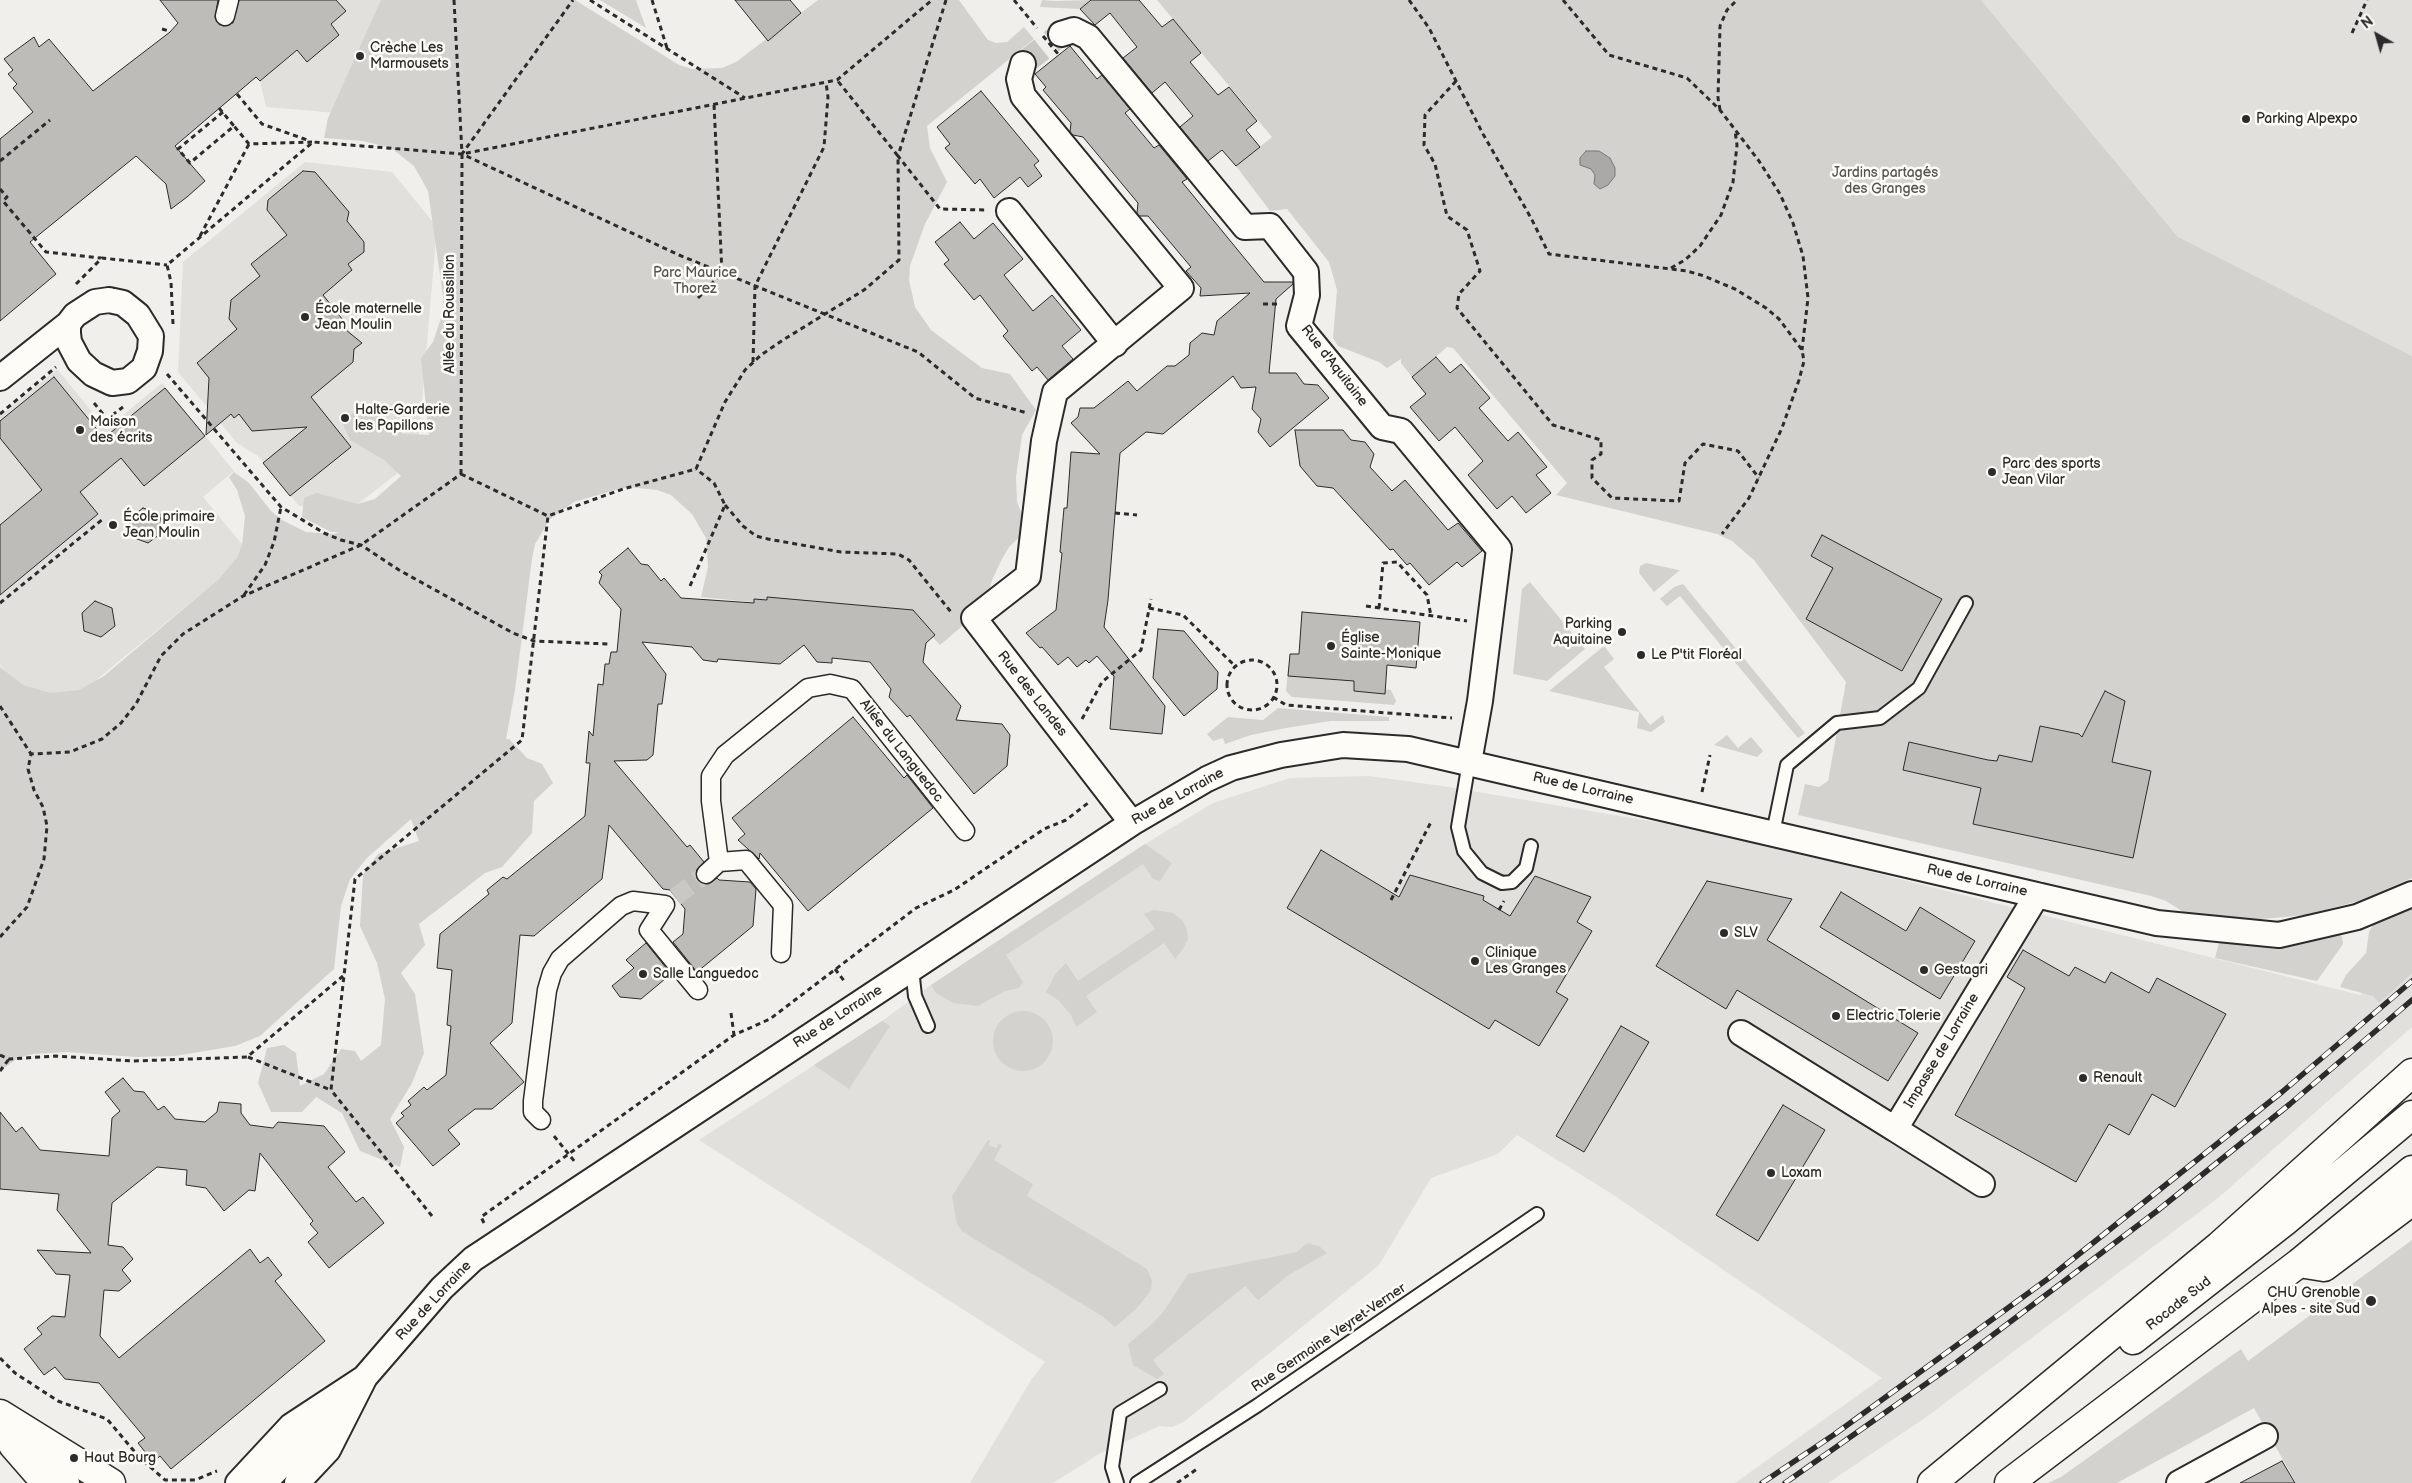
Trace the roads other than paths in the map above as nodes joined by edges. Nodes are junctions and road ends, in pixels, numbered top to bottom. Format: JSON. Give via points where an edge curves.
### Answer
{"nodes":[{"id":1,"x":1054,"y":42,"type":"tunnel mouth"},
{"id":2,"x":1023,"y":64,"type":"dead end"},
{"id":3,"x":1009,"y":211,"type":"road end"},
{"id":4,"x":68,"y":324,"type":"dead end"},
{"id":5,"x":1116,"y":344,"type":"junction"},
{"id":6,"x":0,"y":378,"type":"edge"},
{"id":7,"x":1966,"y":603,"type":"dead end"},
{"id":8,"x":1469,"y":762,"type":"junction"},
{"id":9,"x":1132,"y":823,"type":"junction"},
{"id":10,"x":965,"y":832,"type":"dead end"},
{"id":11,"x":1773,"y":833,"type":"junction"},
{"id":12,"x":1531,"y":846,"type":"dead end"},
{"id":13,"x":719,"y":862,"type":"junction"},
{"id":14,"x":706,"y":874,"type":"tunnel mouth"},
{"id":15,"x":2412,"y":894,"type":"edge"},
{"id":16,"x":2037,"y":895,"type":"junction"},
{"id":17,"x":781,"y":953,"type":"dead end"},
{"id":18,"x":912,"y":969,"type":"junction"},
{"id":19,"x":698,"y":990,"type":"dead end"},
{"id":20,"x":928,"y":1026,"type":"dead end"},
{"id":21,"x":1741,"y":1033,"type":"dead end"},
{"id":22,"x":2412,"y":1073,"type":"edge"},
{"id":23,"x":2412,"y":1115,"type":"edge"},
{"id":24,"x":541,"y":1120,"type":"road end"},
{"id":25,"x":1895,"y":1129,"type":"junction"},
{"id":26,"x":2412,"y":1170,"type":"edge"},
{"id":27,"x":1982,"y":1184,"type":"dead end"},
{"id":28,"x":2412,"y":1201,"type":"edge"},
{"id":29,"x":1537,"y":1214,"type":"dead end"},
{"id":30,"x":2299,"y":1263,"type":"junction"},
{"id":31,"x":365,"y":1376,"type":"junction"},
{"id":32,"x":1160,"y":1389,"type":"dead end"},
{"id":33,"x":0,"y":1414,"type":"edge"},
{"id":34,"x":0,"y":1419,"type":"edge"},
{"id":35,"x":2265,"y":1436,"type":"dead end"},
{"id":36,"x":14,"y":1445,"type":"junction"},
{"id":37,"x":328,"y":1450,"type":"junction"},
{"id":38,"x":230,"y":1476,"type":"edge"},
{"id":39,"x":37,"y":1483,"type":"edge"},
{"id":40,"x":46,"y":1483,"type":"edge"},
{"id":41,"x":67,"y":1483,"type":"edge"},
{"id":42,"x":111,"y":1483,"type":"edge"},
{"id":43,"x":264,"y":1483,"type":"edge"},
{"id":44,"x":298,"y":1483,"type":"edge"},
{"id":45,"x":317,"y":1483,"type":"edge"},
{"id":46,"x":1117,"y":1483,"type":"edge"},
{"id":47,"x":1137,"y":1483,"type":"edge"},
{"id":48,"x":1932,"y":1483,"type":"edge"},
{"id":49,"x":1938,"y":1483,"type":"edge"},
{"id":50,"x":2008,"y":1483,"type":"edge"},
{"id":51,"x":2178,"y":1483,"type":"edge"}],
"edges":[{"from":1,"to":8,"type":"street","name":"Rue d'Aquitaine","via":[[1074,30],[1088,37],[1245,227],[1270,226],[1306,272],[1308,296],[1299,326],[1382,427],[1401,431],[1499,549]]},
{"from":2,"to":5,"type":"street","via":[[1020,79],[1023,96],[1181,288]]},
{"from":3,"to":5,"type":"street"},
{"from":4,"to":6,"type":"street"},
{"from":5,"to":9,"type":"street","name":"Rue des Landes","via":[[1055,392],[1044,441],[1028,576],[974,618]]},
{"from":7,"to":11,"type":"lane","via":[[1919,688],[1880,718],[1837,724],[1787,765]]},
{"from":8,"to":9,"type":"street","name":"Rue de Lorraine","via":[[1408,749],[1344,745],[1281,755],[1231,768]]},
{"from":8,"to":11,"type":"street","name":"Rue de Lorraine"},
{"from":8,"to":12,"type":"lane","via":[[1458,828],[1464,851],[1482,873],[1502,883],[1512,882],[1526,868]]},
{"from":9,"to":18,"type":"street","name":"Rue de Lorraine"},
{"from":10,"to":13,"type":"street","name":"Allée du Languedoc","via":[[852,689],[830,684],[808,688],[725,755],[711,776]]},
{"from":11,"to":16,"type":"street","name":"Rue de Lorraine"},
{"from":13,"to":14,"type":"street"},
{"from":13,"to":17,"type":"street","via":[[746,860],[783,905]]},
{"from":15,"to":16,"type":"street","name":"Rue de Lorraine","via":[[2357,917],[2279,936],[2157,924]]},
{"from":16,"to":25,"type":"street","name":"Impasse de Lorraine"},
{"from":18,"to":20,"type":"lane","via":[[915,996]]},
{"from":18,"to":31,"type":"street","name":"Rue de Lorraine","via":[[473,1259],[442,1288]]},
{"from":19,"to":24,"type":"street","via":[[649,930],[670,901],[633,901],[621,906],[560,959],[547,990],[533,1101],[534,1112]]},
{"from":21,"to":25,"type":"street"},
{"from":22,"to":48,"type":"main road","via":[[2218,1246]]},
{"from":23,"to":49,"type":"main road","name":"Rocade Sud","via":[[2175,1308]]},
{"from":25,"to":27,"type":"street"},
{"from":26,"to":30,"type":"main road"},
{"from":28,"to":30,"type":"main road","via":[[2324,1268]]},
{"from":29,"to":47,"type":"lane","name":"Rue Germaine Veyret-Verner","via":[[1258,1406]]},
{"from":30,"to":50,"type":"main road"},
{"from":31,"to":37,"type":"street","name":"Rue de Lorraine"},
{"from":31,"to":38,"type":"street","name":"Rue de Lorraine","via":[[291,1426]]},
{"from":31,"to":43,"type":"street"},
{"from":32,"to":46,"type":"lane","via":[[1120,1413],[1112,1468]]},
{"from":33,"to":42,"type":"main road"},
{"from":34,"to":36,"type":"main road"},
{"from":35,"to":51,"type":"street"},
{"from":36,"to":39,"type":"street"},
{"from":36,"to":40,"type":"main road"},
{"from":36,"to":41,"type":"street"},
{"from":37,"to":44,"type":"street","name":"Rue de Lorraine"},
{"from":37,"to":45,"type":"street"}]}
